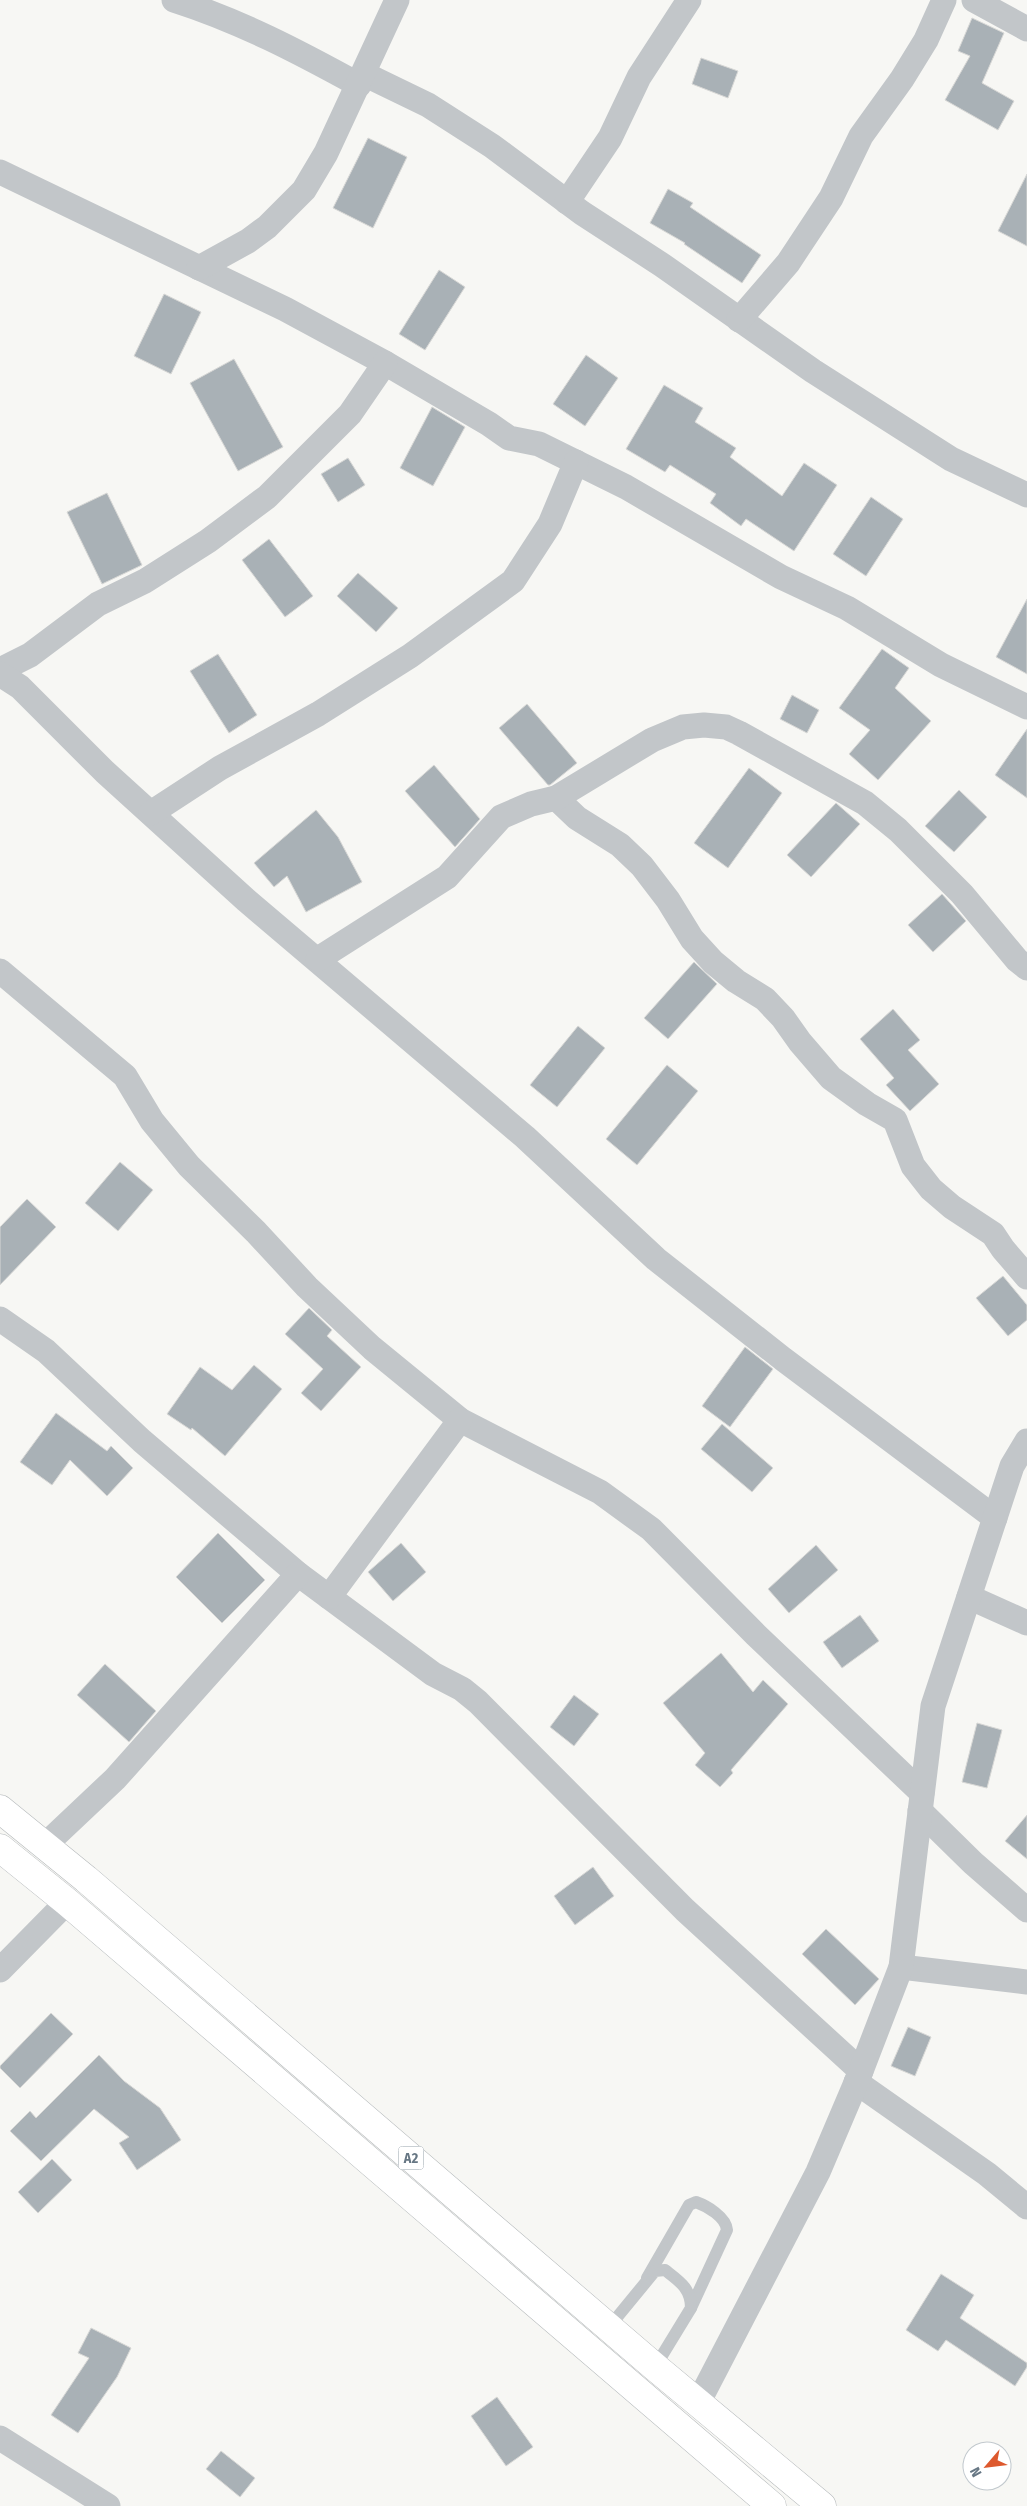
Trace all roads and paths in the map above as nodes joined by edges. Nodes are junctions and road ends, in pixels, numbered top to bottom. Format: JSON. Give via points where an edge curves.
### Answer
{"nodes":[{"id":1,"x":174,"y":0,"type":"edge"},
{"id":2,"x":397,"y":0,"type":"edge"},
{"id":3,"x":689,"y":0,"type":"edge"},
{"id":4,"x":944,"y":0,"type":"edge"},
{"id":5,"x":974,"y":0,"type":"edge"},
{"id":6,"x":1027,"y":29,"type":"edge"},
{"id":7,"x":362,"y":80,"type":"junction"},
{"id":8,"x":0,"y":172,"type":"edge"},
{"id":9,"x":567,"y":202,"type":"junction"},
{"id":10,"x":199,"y":268,"type":"junction"},
{"id":11,"x":739,"y":320,"type":"junction"},
{"id":12,"x":385,"y":363,"type":"junction"},
{"id":13,"x":576,"y":462,"type":"junction"},
{"id":14,"x":1027,"y":495,"type":"edge"},
{"id":15,"x":0,"y":670,"type":"edge"},
{"id":16,"x":0,"y":674,"type":"edge"},
{"id":17,"x":1027,"y":706,"type":"edge"},
{"id":18,"x":556,"y":798,"type":"junction"},
{"id":19,"x":151,"y":813,"type":"junction"},
{"id":20,"x":318,"y":959,"type":"junction"},
{"id":21,"x":1027,"y":968,"type":"edge"},
{"id":22,"x":0,"y":972,"type":"edge"},
{"id":23,"x":1027,"y":1277,"type":"edge"},
{"id":24,"x":0,"y":1319,"type":"edge"},
{"id":25,"x":460,"y":1420,"type":"junction"},
{"id":26,"x":1027,"y":1441,"type":"edge"},
{"id":27,"x":995,"y":1518,"type":"junction"},
{"id":28,"x":298,"y":1574,"type":"junction"},
{"id":29,"x":329,"y":1597,"type":"junction"},
{"id":30,"x":969,"y":1597,"type":"junction"},
{"id":31,"x":1027,"y":1623,"type":"edge"},
{"id":32,"x":921,"y":1802,"type":"junction"},
{"id":33,"x":0,"y":1810,"type":"edge"},
{"id":34,"x":44,"y":1846,"type":"junction"},
{"id":35,"x":0,"y":1848,"type":"edge"},
{"id":36,"x":67,"y":1902,"type":"junction"},
{"id":37,"x":1027,"y":1910,"type":"edge"},
{"id":38,"x":901,"y":1967,"type":"junction"},
{"id":39,"x":0,"y":1970,"type":"edge"},
{"id":40,"x":1027,"y":1982,"type":"edge"},
{"id":41,"x":858,"y":2076,"type":"junction"},
{"id":42,"x":1027,"y":2207,"type":"edge"},
{"id":43,"x":647,"y":2278,"type":"junction"},
{"id":44,"x":691,"y":2308,"type":"junction"},
{"id":45,"x":609,"y":2327,"type":"junction"},
{"id":46,"x":654,"y":2366,"type":"junction"},
{"id":47,"x":698,"y":2403,"type":"junction"},
{"id":48,"x":0,"y":2438,"type":"edge"},
{"id":49,"x":96,"y":2503,"type":"edge"},
{"id":50,"x":772,"y":2506,"type":"edge"},
{"id":51,"x":822,"y":2506,"type":"edge"}],
"edges":[{"from":1,"to":7,"type":"street","via":[[217,14]]},
{"from":2,"to":7,"type":"street"},
{"from":3,"to":9,"type":"street","via":[[639,77],[610,138]]},
{"from":4,"to":11,"type":"street","via":[[926,40],[861,136],[831,198],[788,263]]},
{"from":5,"to":6,"type":"street"},
{"from":7,"to":9,"type":"street","via":[[428,105],[492,146]]},
{"from":7,"to":10,"type":"street","via":[[304,190],[248,241]]},
{"from":8,"to":10,"type":"street"},
{"from":9,"to":11,"type":"street"},
{"from":10,"to":12,"type":"street"},
{"from":11,"to":14,"type":"street","via":[[951,459]]},
{"from":12,"to":13,"type":"street","via":[[509,438],[539,444]]},
{"from":12,"to":15,"type":"street","via":[[350,414],[267,497],[200,546],[145,581],[98,604],[30,655]]},
{"from":13,"to":17,"type":"street","via":[[626,487],[781,577],[847,608],[941,665]]},
{"from":13,"to":19,"type":"street","via":[[550,524],[513,581],[410,656],[318,714],[220,768]]},
{"from":16,"to":19,"type":"street","via":[[20,687]]},
{"from":18,"to":20,"type":"street","via":[[501,817],[448,877]]},
{"from":18,"to":21,"type":"street","via":[[652,740],[683,727],[726,727],[864,802],[898,830],[949,881]]},
{"from":18,"to":23,"type":"street","via":[[577,818],[620,845],[642,866],[692,939],[713,962],[765,999],[784,1018],[831,1078],[895,1120],[913,1166],[931,1189],[993,1234]]},
{"from":19,"to":20,"type":"street","via":[[246,900]]},
{"from":20,"to":27,"type":"street","via":[[525,1137],[656,1260],[783,1360]]},
{"from":22,"to":25,"type":"street","via":[[99,1051],[125,1076],[152,1121],[189,1166],[307,1287],[372,1348]]},
{"from":24,"to":28,"type":"street","via":[[46,1351],[142,1441]]},
{"from":25,"to":29,"type":"street"},
{"from":25,"to":32,"type":"street","via":[[600,1492],[651,1529]]},
{"from":26,"to":27,"type":"street","via":[[1012,1466]]},
{"from":27,"to":30,"type":"street"},
{"from":28,"to":29,"type":"street"},
{"from":28,"to":34,"type":"street","via":[[115,1779]]},
{"from":29,"to":41,"type":"street","via":[[433,1674],[478,1702],[684,1910]]},
{"from":30,"to":31,"type":"street"},
{"from":30,"to":32,"type":"street","via":[[933,1706]]},
{"from":32,"to":37,"type":"street","via":[[973,1863]]},
{"from":32,"to":38,"type":"street"},
{"from":33,"to":34,"type":"highway","number":"A2"},
{"from":34,"to":45,"type":"highway","number":"A2"},
{"from":35,"to":36,"type":"highway","number":"A2"},
{"from":36,"to":39,"type":"street"},
{"from":36,"to":50,"type":"highway","number":"A2"},
{"from":38,"to":40,"type":"street"},
{"from":38,"to":41,"type":"street"},
{"from":41,"to":42,"type":"street"},
{"from":41,"to":47,"type":"street","via":[[818,2172]]},
{"from":43,"to":44,"type":"lane","via":[[654,2271],[665,2270],[684,2284],[691,2298]]},
{"from":43,"to":44,"type":"lane","via":[[689,2205],[701,2204],[721,2218],[727,2230]]},
{"from":43,"to":45,"type":"lane"},
{"from":44,"to":46,"type":"lane"},
{"from":45,"to":46,"type":"highway","number":"A2"},
{"from":46,"to":47,"type":"highway","number":"A2"},
{"from":47,"to":51,"type":"highway","number":"A2"},
{"from":48,"to":49,"type":"street"}]}
